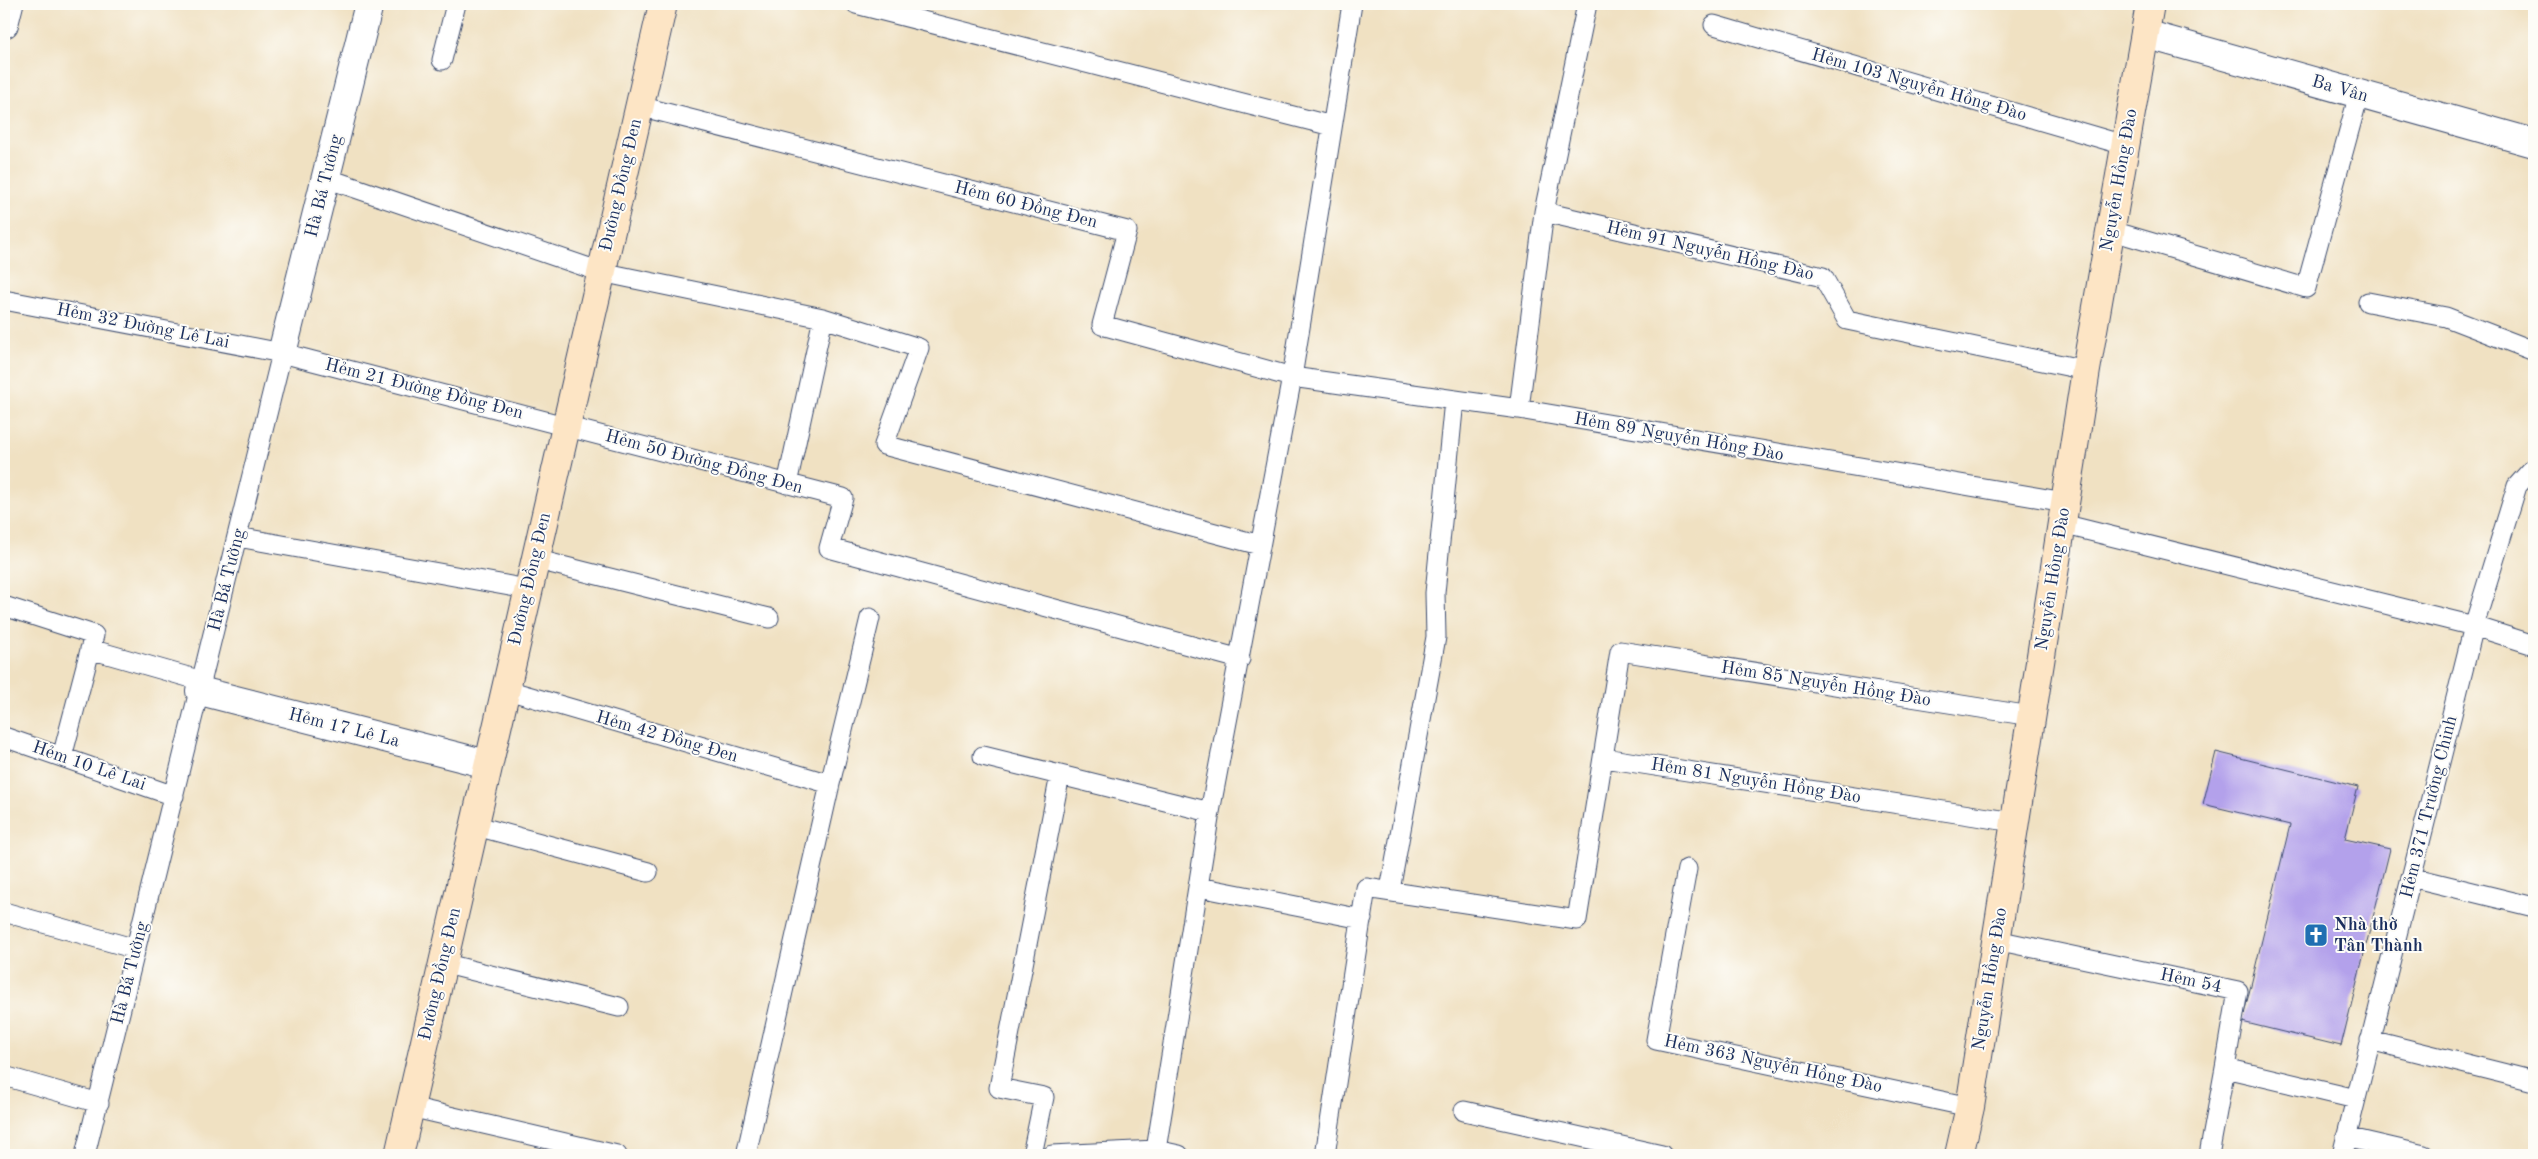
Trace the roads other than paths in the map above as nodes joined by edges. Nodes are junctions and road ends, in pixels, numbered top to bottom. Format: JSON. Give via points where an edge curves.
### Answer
{"nodes":[{"id":1,"x":9,"y":4,"type":"edge"},
{"id":2,"x":369,"y":4,"type":"edge"},
{"id":3,"x":456,"y":4,"type":"edge"},
{"id":4,"x":662,"y":4,"type":"edge"},
{"id":5,"x":856,"y":4,"type":"edge"},
{"id":6,"x":1352,"y":4,"type":"edge"},
{"id":7,"x":1587,"y":4,"type":"edge"},
{"id":8,"x":2150,"y":4,"type":"edge"},
{"id":9,"x":4,"y":24,"type":"edge"},
{"id":10,"x":1714,"y":25,"type":"dead end"},
{"id":11,"x":2145,"y":34,"type":"junction"},
{"id":12,"x":442,"y":60,"type":"dead end"},
{"id":13,"x":2359,"y":94,"type":"junction"},
{"id":14,"x":639,"y":106,"type":"junction"},
{"id":15,"x":1332,"y":126,"type":"junction"},
{"id":16,"x":2534,"y":143,"type":"edge"},
{"id":17,"x":2124,"y":145,"type":"junction"},
{"id":18,"x":326,"y":178,"type":"junction"},
{"id":19,"x":1544,"y":212,"type":"junction"},
{"id":20,"x":2109,"y":230,"type":"junction"},
{"id":21,"x":601,"y":272,"type":"junction"},
{"id":22,"x":4,"y":300,"type":"edge"},
{"id":23,"x":2368,"y":302,"type":"dead end"},
{"id":24,"x":823,"y":318,"type":"junction"},
{"id":25,"x":2534,"y":351,"type":"edge"},
{"id":26,"x":282,"y":353,"type":"junction"},
{"id":27,"x":2086,"y":370,"type":"junction"},
{"id":28,"x":1292,"y":377,"type":"junction"},
{"id":29,"x":1454,"y":400,"type":"junction"},
{"id":30,"x":1519,"y":409,"type":"junction"},
{"id":31,"x":565,"y":425,"type":"junction"},
{"id":32,"x":2534,"y":467,"type":"edge"},
{"id":33,"x":786,"y":484,"type":"junction"},
{"id":34,"x":2063,"y":513,"type":"junction"},
{"id":35,"x":238,"y":537,"type":"junction"},
{"id":36,"x":1260,"y":545,"type":"junction"},
{"id":37,"x":534,"y":559,"type":"junction"},
{"id":38,"x":527,"y":589,"type":"junction"},
{"id":39,"x":7,"y":608,"type":"dead end"},
{"id":40,"x":769,"y":618,"type":"dead end"},
{"id":41,"x":870,"y":618,"type":"dead end"},
{"id":42,"x":2474,"y":626,"type":"junction"},
{"id":43,"x":2534,"y":645,"type":"edge"},
{"id":44,"x":90,"y":648,"type":"junction"},
{"id":45,"x":1240,"y":659,"type":"junction"},
{"id":46,"x":201,"y":686,"type":"junction"},
{"id":47,"x":504,"y":689,"type":"junction"},
{"id":48,"x":2031,"y":716,"type":"junction"},
{"id":49,"x":4,"y":737,"type":"edge"},
{"id":50,"x":983,"y":756,"type":"dead end"},
{"id":51,"x":62,"y":757,"type":"junction"},
{"id":52,"x":1604,"y":758,"type":"junction"},
{"id":53,"x":487,"y":764,"type":"junction"},
{"id":54,"x":1060,"y":776,"type":"junction"},
{"id":55,"x":830,"y":784,"type":"junction"},
{"id":56,"x":174,"y":796,"type":"junction"},
{"id":57,"x":1210,"y":812,"type":"junction"},
{"id":58,"x":2014,"y":822,"type":"junction"},
{"id":59,"x":473,"y":825,"type":"junction"},
{"id":60,"x":1687,"y":869,"type":"dead end"},
{"id":61,"x":648,"y":872,"type":"dead end"},
{"id":62,"x":2411,"y":877,"type":"junction"},
{"id":63,"x":1199,"y":887,"type":"junction"},
{"id":64,"x":1390,"y":890,"type":"junction"},
{"id":65,"x":2534,"y":907,"type":"edge"},
{"id":66,"x":4,"y":912,"type":"edge"},
{"id":67,"x":1362,"y":919,"type":"junction"},
{"id":68,"x":1996,"y":940,"type":"junction"},
{"id":69,"x":136,"y":949,"type":"junction"},
{"id":70,"x":442,"y":963,"type":"junction"},
{"id":71,"x":619,"y":1007,"type":"dead end"},
{"id":72,"x":2370,"y":1040,"type":"junction"},
{"id":73,"x":2225,"y":1068,"type":"junction"},
{"id":74,"x":4,"y":1076,"type":"edge"},
{"id":75,"x":2534,"y":1081,"type":"edge"},
{"id":76,"x":2356,"y":1099,"type":"junction"},
{"id":77,"x":99,"y":1102,"type":"junction"},
{"id":78,"x":410,"y":1107,"type":"junction"},
{"id":79,"x":1970,"y":1107,"type":"junction"},
{"id":80,"x":1464,"y":1111,"type":"dead end"},
{"id":81,"x":2346,"y":1137,"type":"junction"},
{"id":82,"x":1156,"y":1150,"type":"junction"},
{"id":83,"x":1099,"y":1154,"type":"edge"},
{"id":84,"x":85,"y":1155,"type":"edge"},
{"id":85,"x":399,"y":1155,"type":"edge"},
{"id":86,"x":617,"y":1155,"type":"edge"},
{"id":87,"x":746,"y":1155,"type":"edge"},
{"id":88,"x":1032,"y":1155,"type":"edge"},
{"id":89,"x":1052,"y":1155,"type":"edge"},
{"id":90,"x":1179,"y":1155,"type":"edge"},
{"id":91,"x":1325,"y":1155,"type":"edge"},
{"id":92,"x":1662,"y":1155,"type":"edge"},
{"id":93,"x":1959,"y":1155,"type":"edge"},
{"id":94,"x":2209,"y":1155,"type":"edge"},
{"id":95,"x":2342,"y":1155,"type":"edge"},
{"id":96,"x":2424,"y":1155,"type":"edge"}],
"edges":[{"from":1,"to":9,"type":"street"},
{"from":2,"to":18,"type":"street","name":"Hà Bá Tường"},
{"from":3,"to":12,"type":"lane"},
{"from":4,"to":14,"type":"street","name":"Đường Đồng Đen"},
{"from":5,"to":15,"type":"lane"},
{"from":6,"to":15,"type":"lane"},
{"from":7,"to":19,"type":"lane"},
{"from":8,"to":11,"type":"street","name":"Nguyễn Hồng Đào"},
{"from":10,"to":17,"type":"lane","name":"Hẻm 103 Nguyễn Hồng Đào"},
{"from":11,"to":13,"type":"street","name":"Ba Vân"},
{"from":11,"to":17,"type":"street","name":"Nguyễn Hồng Đào"},
{"from":13,"to":16,"type":"street","name":"Ba Vân"},
{"from":13,"to":20,"type":"lane","via":[[2306,288]]},
{"from":14,"to":21,"type":"street","name":"Đường Đồng Đen"},
{"from":14,"to":28,"type":"lane","name":"Hẻm 60 Đồng Đen","via":[[1127,231],[1102,325]]},
{"from":15,"to":28,"type":"lane"},
{"from":17,"to":20,"type":"street","name":"Nguyễn Hồng Đào"},
{"from":18,"to":21,"type":"lane"},
{"from":18,"to":26,"type":"street","name":"Hà Bá Tường"},
{"from":19,"to":27,"type":"lane","name":"Hẻm 91 Nguyễn Hồng Đào","via":[[1823,277],[1847,320]]},
{"from":19,"to":30,"type":"lane"},
{"from":20,"to":27,"type":"street","name":"Nguyễn Hồng Đào"},
{"from":21,"to":24,"type":"lane"},
{"from":21,"to":31,"type":"street","name":"Đường Đồng Đen"},
{"from":22,"to":26,"type":"lane","name":"Hẻm 32 Đường Lê Lai"},
{"from":23,"to":25,"type":"lane","via":[[2446,317]]},
{"from":24,"to":33,"type":"lane"},
{"from":24,"to":36,"type":"lane","via":[[919,348],[884,445]]},
{"from":26,"to":31,"type":"lane","name":"Hẻm 21 Đường Đồng Đen"},
{"from":26,"to":35,"type":"lane","name":"Hà Bá Tường"},
{"from":27,"to":34,"type":"street","name":"Nguyễn Hồng Đào"},
{"from":28,"to":29,"type":"lane","name":"Hẻm 89 Nguyễn Hồng Đào"},
{"from":28,"to":36,"type":"lane"},
{"from":29,"to":30,"type":"lane","name":"Hẻm 89 Nguyễn Hồng Đào"},
{"from":29,"to":64,"type":"lane","via":[[1435,593],[1436,637]]},
{"from":30,"to":34,"type":"lane","name":"Hẻm 89 Nguyễn Hồng Đào"},
{"from":31,"to":33,"type":"lane","name":"Hẻm 50 Đường Đồng Đen"},
{"from":31,"to":37,"type":"street","name":"Đường Đồng Đen"},
{"from":32,"to":42,"type":"lane","name":"Hẻm 371 Trường Chinh","via":[[2517,486]]},
{"from":33,"to":45,"type":"lane","name":"Hẻm 50 Đường Đồng Đen","via":[[843,498],[830,548]]},
{"from":34,"to":42,"type":"lane","name":"Hẻm 89 Nguyễn Hồng Đào"},
{"from":34,"to":48,"type":"street","name":"Nguyễn Hồng Đào"},
{"from":35,"to":38,"type":"lane"},
{"from":35,"to":46,"type":"lane","name":"Hà Bá Tường"},
{"from":36,"to":45,"type":"lane"},
{"from":37,"to":38,"type":"street","name":"Đường Đồng Đen"},
{"from":37,"to":40,"type":"lane"},
{"from":38,"to":47,"type":"street","name":"Đường Đồng Đen"},
{"from":39,"to":44,"type":"lane","via":[[94,635]]},
{"from":41,"to":55,"type":"lane"},
{"from":42,"to":43,"type":"lane","name":"Hẻm 89 Nguyễn Hồng Đào"},
{"from":42,"to":62,"type":"lane","name":"Hẻm 371 Trường Chinh"},
{"from":44,"to":46,"type":"lane"},
{"from":44,"to":51,"type":"lane"},
{"from":45,"to":57,"type":"lane"},
{"from":46,"to":53,"type":"street","name":"Hẻm 17 Lê La"},
{"from":46,"to":56,"type":"lane","name":"Hà Bá Tường"},
{"from":47,"to":53,"type":"street","name":"Đường Đồng Đen"},
{"from":47,"to":55,"type":"lane","name":"Hẻm 42 Đồng Đen"},
{"from":48,"to":52,"type":"lane","name":"Hẻm 85 Nguyễn Hồng Đào","via":[[1620,651]]},
{"from":48,"to":58,"type":"street","name":"Nguyễn Hồng Đào"},
{"from":49,"to":51,"type":"lane","name":"Hẻm 10 Lê Lai"},
{"from":50,"to":54,"type":"lane"},
{"from":51,"to":56,"type":"lane","name":"Hẻm 10 Lê Lai"},
{"from":52,"to":58,"type":"lane","name":"Hẻm 81 Nguyễn Hồng Đào"},
{"from":52,"to":64,"type":"lane","via":[[1577,920]]},
{"from":53,"to":59,"type":"street","name":"Đường Đồng Đen"},
{"from":54,"to":57,"type":"lane"},
{"from":54,"to":88,"type":"lane","via":[[999,1088],[1044,1097]]},
{"from":55,"to":87,"type":"lane"},
{"from":56,"to":69,"type":"lane","name":"Hà Bá Tường"},
{"from":57,"to":63,"type":"lane"},
{"from":58,"to":68,"type":"street","name":"Nguyễn Hồng Đào"},
{"from":59,"to":61,"type":"lane"},
{"from":59,"to":70,"type":"street","name":"Đường Đồng Đen"},
{"from":60,"to":79,"type":"lane","name":"Hẻm 363 Nguyễn Hồng Đào","via":[[1656,1040]]},
{"from":62,"to":65,"type":"lane"},
{"from":62,"to":72,"type":"lane","name":"Hẻm 371 Trường Chinh"},
{"from":63,"to":67,"type":"lane"},
{"from":63,"to":82,"type":"lane"},
{"from":64,"to":67,"type":"lane","via":[[1366,888]]},
{"from":66,"to":69,"type":"lane"},
{"from":67,"to":91,"type":"lane"},
{"from":68,"to":73,"type":"lane","name":"Hẻm 54","via":[[2238,992]]},
{"from":68,"to":79,"type":"street","name":"Nguyễn Hồng Đào"},
{"from":69,"to":77,"type":"lane","name":"Hà Bá Tường"},
{"from":70,"to":71,"type":"lane"},
{"from":70,"to":78,"type":"street","name":"Đường Đồng Đen"},
{"from":72,"to":75,"type":"lane"},
{"from":72,"to":76,"type":"lane","name":"Hẻm 371 Trường Chinh"},
{"from":73,"to":76,"type":"lane"},
{"from":73,"to":94,"type":"lane"},
{"from":74,"to":77,"type":"lane"},
{"from":76,"to":81,"type":"lane","name":"Hẻm 371 Trường Chinh"},
{"from":77,"to":84,"type":"lane","name":"Hà Bá Tường"},
{"from":78,"to":85,"type":"street","name":"Đường Đồng Đen"},
{"from":78,"to":86,"type":"lane"},
{"from":79,"to":93,"type":"street","name":"Nguyễn Hồng Đào"},
{"from":80,"to":92,"type":"lane"},
{"from":81,"to":95,"type":"lane","name":"Hẻm 371 Trường Chinh"},
{"from":81,"to":96,"type":"lane"},
{"from":82,"to":83,"type":"lane"},
{"from":82,"to":90,"type":"lane"},
{"from":83,"to":89,"type":"lane"}]}
